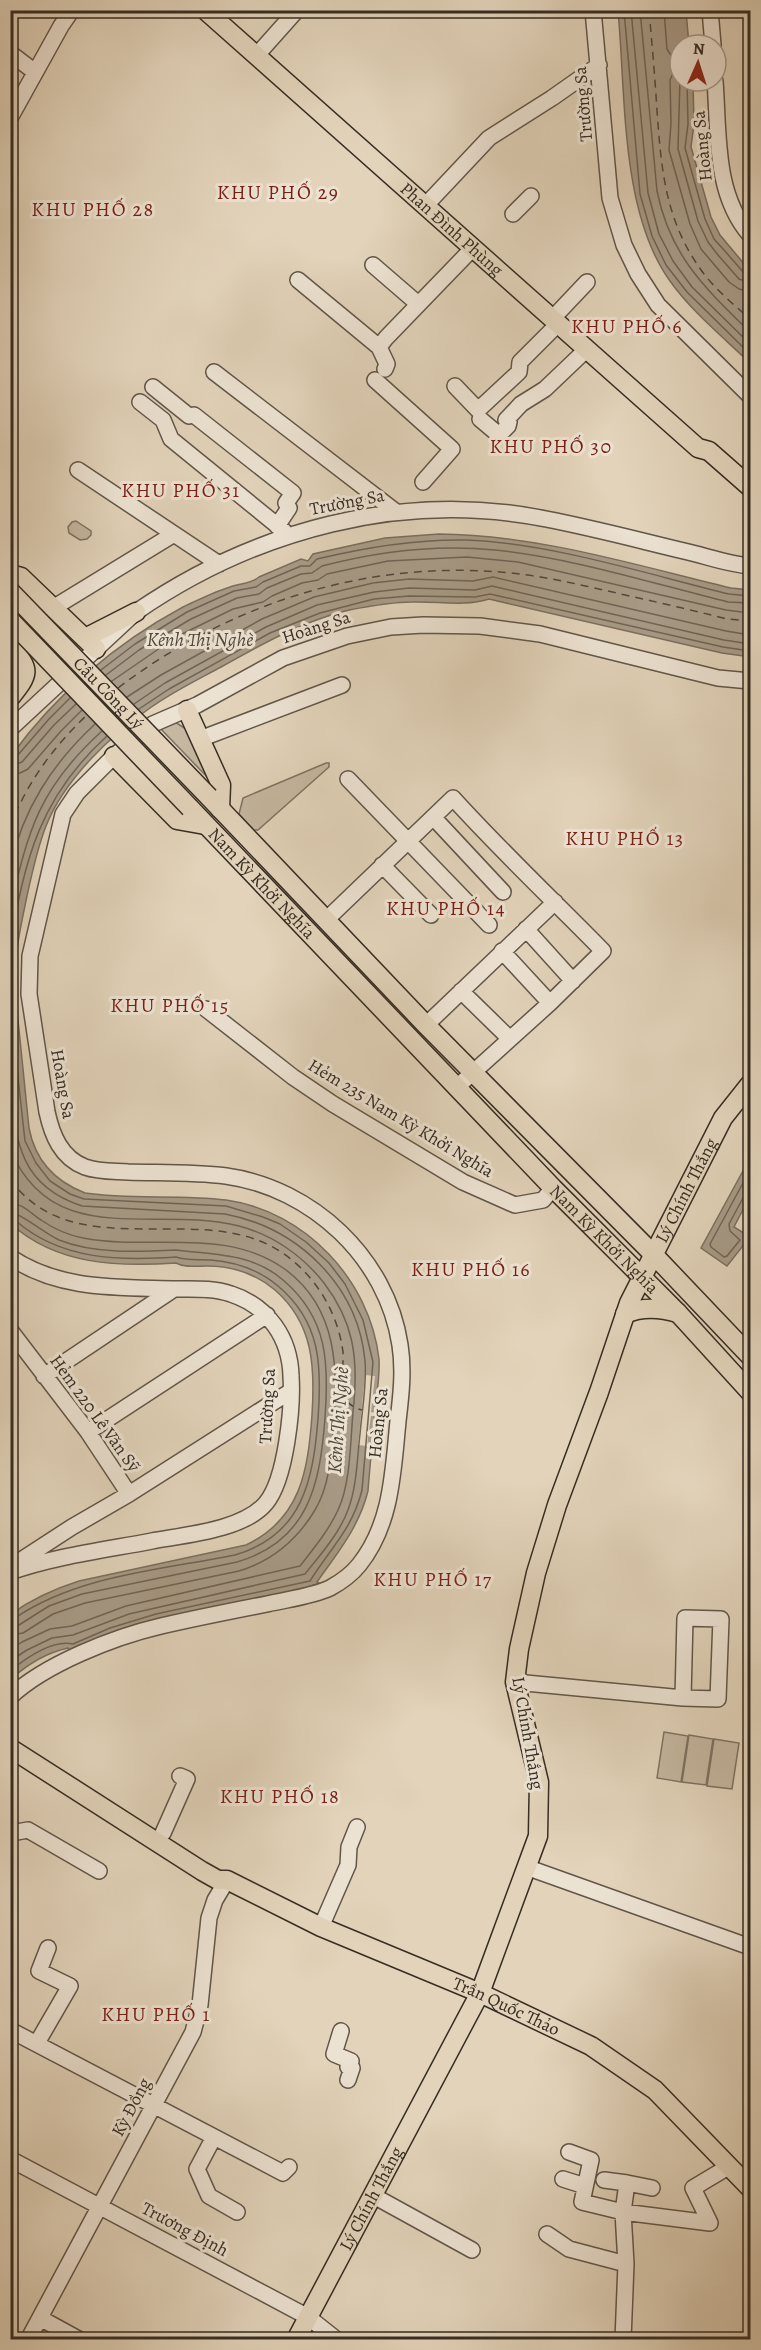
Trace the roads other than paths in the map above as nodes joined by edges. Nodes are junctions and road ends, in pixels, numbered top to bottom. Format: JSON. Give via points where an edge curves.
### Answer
{"nodes":[{"id":1,"x":72,"y":10,"type":"edge"},
{"id":2,"x":205,"y":10,"type":"edge"},
{"id":3,"x":297,"y":10,"type":"edge"},
{"id":4,"x":593,"y":10,"type":"edge"},
{"id":5,"x":710,"y":11,"type":"edge"},
{"id":6,"x":712,"y":33,"type":"edge"},
{"id":7,"x":10,"y":53,"type":"edge"},
{"id":8,"x":256,"y":56,"type":"junction"},
{"id":9,"x":599,"y":65,"type":"junction"},
{"id":10,"x":35,"y":72,"type":"junction"},
{"id":11,"x":716,"y":93,"type":"edge"},
{"id":12,"x":10,"y":118,"type":"edge"},
{"id":13,"x":531,"y":196,"type":"dead end"},
{"id":14,"x":426,"y":206,"type":"junction"},
{"id":15,"x":513,"y":214,"type":"dead end"},
{"id":16,"x":750,"y":235,"type":"edge"},
{"id":17,"x":473,"y":248,"type":"junction"},
{"id":18,"x":372,"y":265,"type":"dead end"},
{"id":19,"x":298,"y":280,"type":"dead end"},
{"id":20,"x":587,"y":282,"type":"dead end"},
{"id":21,"x":417,"y":303,"type":"junction"},
{"id":22,"x":555,"y":321,"type":"junction"},
{"id":23,"x":379,"y":347,"type":"junction"},
{"id":24,"x":587,"y":349,"type":"junction"},
{"id":25,"x":214,"y":372,"type":"dead end"},
{"id":26,"x":455,"y":386,"type":"dead end"},
{"id":27,"x":153,"y":387,"type":"dead end"},
{"id":28,"x":750,"y":396,"type":"edge"},
{"id":29,"x":140,"y":402,"type":"dead end"},
{"id":30,"x":480,"y":419,"type":"dead end"},
{"id":31,"x":78,"y":470,"type":"dead end"},
{"id":32,"x":423,"y":482,"type":"dead end"},
{"id":33,"x":750,"y":497,"type":"edge"},
{"id":34,"x":396,"y":512,"type":"junction"},
{"id":35,"x":283,"y":530,"type":"junction"},
{"id":36,"x":174,"y":534,"type":"junction"},
{"id":37,"x":219,"y":564,"type":"junction"},
{"id":38,"x":750,"y":566,"type":"edge"},
{"id":39,"x":10,"y":573,"type":"edge"},
{"id":40,"x":10,"y":591,"type":"edge"},
{"id":41,"x":53,"y":608,"type":"junction"},
{"id":42,"x":136,"y":612,"type":"joint"},
{"id":43,"x":10,"y":620,"type":"edge"},
{"id":44,"x":90,"y":644,"type":"junction"},
{"id":45,"x":10,"y":647,"type":"edge"},
{"id":46,"x":750,"y":681,"type":"edge"},
{"id":47,"x":342,"y":685,"type":"dead end"},
{"id":48,"x":10,"y":698,"type":"edge"},
{"id":49,"x":187,"y":710,"type":"junction"},
{"id":50,"x":10,"y":729,"type":"edge"},
{"id":51,"x":200,"y":738,"type":"junction"},
{"id":52,"x":114,"y":756,"type":"junction"},
{"id":53,"x":348,"y":779,"type":"dead end"},
{"id":54,"x":215,"y":803,"type":"junction"},
{"id":55,"x":190,"y":808,"type":"joint"},
{"id":56,"x":433,"y":818,"type":"junction"},
{"id":57,"x":205,"y":825,"type":"junction"},
{"id":58,"x":408,"y":840,"type":"junction"},
{"id":59,"x":252,"y":842,"type":"junction"},
{"id":60,"x":233,"y":853,"type":"junction"},
{"id":61,"x":382,"y":865,"type":"junction"},
{"id":62,"x":503,"y":892,"type":"dead end"},
{"id":63,"x":555,"y":902,"type":"junction"},
{"id":64,"x":431,"y":915,"type":"dead end"},
{"id":65,"x":327,"y":919,"type":"junction"},
{"id":66,"x":489,"y":926,"type":"dead end"},
{"id":67,"x":526,"y":930,"type":"junction"},
{"id":68,"x":502,"y":951,"type":"junction"},
{"id":69,"x":573,"y":981,"type":"junction"},
{"id":70,"x":461,"y":991,"type":"junction"},
{"id":71,"x":550,"y":1003,"type":"junction"},
{"id":72,"x":206,"y":1009,"type":"dead end"},
{"id":73,"x":426,"y":1025,"type":"junction"},
{"id":74,"x":509,"y":1038,"type":"junction"},
{"id":75,"x":472,"y":1072,"type":"junction"},
{"id":76,"x":750,"y":1084,"type":"edge"},
{"id":77,"x":458,"y":1086,"type":"junction"},
{"id":78,"x":553,"y":1188,"type":"junction"},
{"id":79,"x":653,"y":1254,"type":"junction"},
{"id":80,"x":10,"y":1257,"type":"edge"},
{"id":81,"x":642,"y":1276,"type":"junction"},
{"id":82,"x":174,"y":1289,"type":"junction"},
{"id":83,"x":678,"y":1313,"type":"junction"},
{"id":84,"x":625,"y":1314,"type":"junction"},
{"id":85,"x":267,"y":1315,"type":"junction"},
{"id":86,"x":10,"y":1330,"type":"edge"},
{"id":87,"x":750,"y":1356,"type":"edge"},
{"id":88,"x":44,"y":1376,"type":"junction"},
{"id":89,"x":291,"y":1391,"type":"junction"},
{"id":90,"x":750,"y":1392,"type":"edge"},
{"id":91,"x":88,"y":1432,"type":"junction"},
{"id":92,"x":129,"y":1494,"type":"junction"},
{"id":93,"x":47,"y":1542,"type":"junction"},
{"id":94,"x":56,"y":1560,"type":"junction"},
{"id":95,"x":10,"y":1567,"type":"edge"},
{"id":96,"x":10,"y":1572,"type":"edge"},
{"id":97,"x":515,"y":1682,"type":"junction"},
{"id":98,"x":10,"y":1697,"type":"edge"},
{"id":99,"x":683,"y":1698,"type":"junction"},
{"id":100,"x":12,"y":1750,"type":"edge"},
{"id":101,"x":180,"y":1776,"type":"dead end"},
{"id":102,"x":357,"y":1827,"type":"dead end"},
{"id":103,"x":163,"y":1833,"type":"junction"},
{"id":104,"x":12,"y":1835,"type":"edge"},
{"id":105,"x":526,"y":1867,"type":"junction"},
{"id":106,"x":99,"y":1871,"type":"dead end"},
{"id":107,"x":227,"y":1880,"type":"junction"},
{"id":108,"x":321,"y":1928,"type":"junction"},
{"id":109,"x":750,"y":1947,"type":"edge"},
{"id":110,"x":48,"y":1948,"type":"dead end"},
{"id":111,"x":480,"y":1993,"type":"junction"},
{"id":112,"x":10,"y":2030,"type":"edge"},
{"id":113,"x":341,"y":2031,"type":"dead end"},
{"id":114,"x":37,"y":2043,"type":"junction"},
{"id":115,"x":348,"y":2080,"type":"dead end"},
{"id":116,"x":154,"y":2104,"type":"junction"},
{"id":117,"x":214,"y":2137,"type":"junction"},
{"id":118,"x":569,"y":2152,"type":"dead end"},
{"id":119,"x":10,"y":2159,"type":"edge"},
{"id":120,"x":289,"y":2167,"type":"dead end"},
{"id":121,"x":728,"y":2167,"type":"junction"},
{"id":122,"x":563,"y":2179,"type":"dead end"},
{"id":123,"x":604,"y":2180,"type":"dead end"},
{"id":124,"x":627,"y":2183,"type":"junction"},
{"id":125,"x":585,"y":2186,"type":"junction"},
{"id":126,"x":652,"y":2188,"type":"dead end"},
{"id":127,"x":750,"y":2188,"type":"edge"},
{"id":128,"x":372,"y":2195,"type":"junction"},
{"id":129,"x":99,"y":2206,"type":"junction"},
{"id":130,"x":237,"y":2212,"type":"dead end"},
{"id":131,"x":623,"y":2212,"type":"junction"},
{"id":132,"x":547,"y":2234,"type":"dead end"},
{"id":133,"x":472,"y":2250,"type":"dead end"},
{"id":134,"x":626,"y":2264,"type":"junction"},
{"id":135,"x":308,"y":2317,"type":"junction"},
{"id":136,"x":40,"y":2318,"type":"junction"},
{"id":137,"x":28,"y":2340,"type":"edge"},
{"id":138,"x":80,"y":2340,"type":"edge"},
{"id":139,"x":296,"y":2340,"type":"edge"},
{"id":140,"x":337,"y":2340,"type":"edge"},
{"id":141,"x":623,"y":2340,"type":"edge"}],
"edges":[{"from":1,"to":10,"type":"street"},
{"from":2,"to":8,"type":"main road","name":"Phan Đình Phùng"},
{"from":3,"to":8,"type":"street"},
{"from":4,"to":9,"type":"street","name":"Trường Sa"},
{"from":5,"to":6,"type":"street"},
{"from":7,"to":10,"type":"street"},
{"from":8,"to":14,"type":"main road","name":"Phan Đình Phùng"},
{"from":9,"to":14,"type":"street","via":[[489,138]]},
{"from":9,"to":28,"type":"street","name":"Trường Sa","via":[[610,198],[630,259],[658,304]]},
{"from":10,"to":12,"type":"street"},
{"from":11,"to":16,"type":"street","name":"Hoàng Sa","via":[[726,192],[737,219]]},
{"from":13,"to":15,"type":"street"},
{"from":14,"to":17,"type":"main road","name":"Phan Đình Phùng"},
{"from":17,"to":21,"type":"street"},
{"from":17,"to":22,"type":"main road","name":"Phan Đình Phùng"},
{"from":18,"to":21,"type":"street"},
{"from":19,"to":23,"type":"street"},
{"from":20,"to":22,"type":"street"},
{"from":21,"to":23,"type":"street"},
{"from":22,"to":24,"type":"main road","name":"Phan Đình Phùng"},
{"from":22,"to":26,"type":"street","via":[[520,362],[519,372],[478,410]]},
{"from":23,"to":32,"type":"street","via":[[387,364],[380,375],[452,448]]},
{"from":24,"to":30,"type":"street","via":[[545,389],[521,404],[499,435]]},
{"from":24,"to":33,"type":"main road","name":"Phan Đình Phùng","via":[[698,448],[701,459]]},
{"from":25,"to":34,"type":"street"},
{"from":27,"to":35,"type":"street","via":[[293,493],[286,503],[289,508]]},
{"from":29,"to":35,"type":"street","via":[[163,420],[171,439]]},
{"from":31,"to":36,"type":"street"},
{"from":34,"to":35,"type":"street","name":"Trường Sa"},
{"from":34,"to":38,"type":"street","name":"Trường Sa","via":[[462,510],[529,516]]},
{"from":35,"to":37,"type":"street","name":"Trường Sa"},
{"from":36,"to":37,"type":"street"},
{"from":36,"to":41,"type":"street"},
{"from":37,"to":42,"type":"street","name":"Trường Sa"},
{"from":39,"to":41,"type":"main road","via":[[21,577]]},
{"from":40,"to":54,"type":"main road","name":"Cầu Công Lý","bridge":true},
{"from":41,"to":44,"type":"main road"},
{"from":42,"to":44,"type":"main road"},
{"from":43,"to":55,"type":"main road","name":"Cầu Công Lý","bridge":true},
{"from":44,"to":50,"type":"street"},
{"from":45,"to":48,"type":"main road","via":[[27,670],[25,680]]},
{"from":46,"to":49,"type":"street","name":"Hoàng Sa","via":[[718,678],[526,631],[423,625],[361,632],[313,646],[268,665]]},
{"from":47,"to":51,"type":"street"},
{"from":49,"to":51,"type":"main road"},
{"from":49,"to":52,"type":"street","name":"Hoàng Sa","via":[[153,724]]},
{"from":51,"to":54,"type":"main road","via":[[221,785]]},
{"from":52,"to":57,"type":"main road","via":[[177,820]]},
{"from":52,"to":98,"type":"street","name":"Hoàng Sa","via":[[77,793],[63,814],[30,956],[29,994],[51,1129],[69,1158],[84,1167],[251,1181],[290,1196],[335,1227],[374,1274],[390,1307],[401,1356],[397,1431],[384,1520],[366,1555],[345,1579],[297,1598],[125,1637],[46,1671]]},
{"from":53,"to":58,"type":"street"},
{"from":54,"to":59,"type":"main road","name":"Nam Kỳ Khởi Nghĩa"},
{"from":55,"to":57,"type":"main road","name":"Nam Kỳ Khởi Nghĩa"},
{"from":56,"to":58,"type":"street"},
{"from":56,"to":62,"type":"street"},
{"from":56,"to":63,"type":"street","via":[[453,798]]},
{"from":57,"to":60,"type":"main road","name":"Nam Kỳ Khởi Nghĩa"},
{"from":58,"to":61,"type":"street"},
{"from":58,"to":66,"type":"street"},
{"from":59,"to":60,"type":"main road"},
{"from":59,"to":65,"type":"main road","name":"Nam Kỳ Khởi Nghĩa"},
{"from":60,"to":77,"type":"main road","name":"Nam Kỳ Khởi Nghĩa"},
{"from":61,"to":64,"type":"street"},
{"from":61,"to":65,"type":"street"},
{"from":63,"to":67,"type":"street"},
{"from":63,"to":69,"type":"street","via":[[603,951]]},
{"from":65,"to":73,"type":"main road","name":"Nam Kỳ Khởi Nghĩa"},
{"from":67,"to":68,"type":"street"},
{"from":67,"to":69,"type":"street"},
{"from":68,"to":70,"type":"street"},
{"from":68,"to":71,"type":"street"},
{"from":69,"to":71,"type":"street"},
{"from":70,"to":73,"type":"street"},
{"from":70,"to":74,"type":"street"},
{"from":71,"to":74,"type":"street"},
{"from":72,"to":78,"type":"street","name":"Hẻm 235 Nam Kỳ Khởi Nghĩa","via":[[333,1104],[463,1182],[515,1205],[543,1200]]},
{"from":73,"to":75,"type":"main road","name":"Nam Kỳ Khởi Nghĩa"},
{"from":74,"to":75,"type":"street"},
{"from":75,"to":77,"type":"street"},
{"from":75,"to":79,"type":"main road","name":"Nam Kỳ Khởi Nghĩa"},
{"from":76,"to":79,"type":"main road","name":"Lý Chính Thắng","via":[[723,1118]]},
{"from":77,"to":78,"type":"main road","name":"Nam Kỳ Khởi Nghĩa"},
{"from":78,"to":81,"type":"main road","name":"Nam Kỳ Khởi Nghĩa"},
{"from":79,"to":81,"type":"main road","name":"Lý Chính Thắng"},
{"from":79,"to":87,"type":"main road","name":"Nam Kỳ Khởi Nghĩa"},
{"from":80,"to":82,"type":"street","name":"Trường Sa","via":[[69,1282]]},
{"from":81,"to":83,"type":"main road","name":"Nam Kỳ Khởi Nghĩa"},
{"from":81,"to":84,"type":"main road","name":"Lý Chính Thắng"},
{"from":82,"to":85,"type":"street","name":"Trường Sa","via":[[227,1293],[246,1300]]},
{"from":82,"to":88,"type":"street"},
{"from":83,"to":84,"type":"main road","via":[[658,1309]]},
{"from":83,"to":90,"type":"main road","name":"Nam Kỳ Khởi Nghĩa"},
{"from":84,"to":97,"type":"main road","name":"Lý Chính Thắng","via":[[536,1573]]},
{"from":85,"to":89,"type":"street","name":"Trường Sa","via":[[286,1344]]},
{"from":85,"to":91,"type":"street"},
{"from":86,"to":88,"type":"street","name":"Hẻm 220 Lê Văn Sỹ"},
{"from":88,"to":91,"type":"street","name":"Hẻm 220 Lê Văn Sỹ"},
{"from":89,"to":92,"type":"street"},
{"from":89,"to":94,"type":"street","name":"Trường Sa","via":[[278,1482],[268,1502],[255,1514],[222,1527]]},
{"from":91,"to":92,"type":"street","name":"Hẻm 220 Lê Văn Sỹ"},
{"from":92,"to":93,"type":"street","name":"Hẻm 220 Lê Văn Sỹ"},
{"from":93,"to":94,"type":"street","via":[[45,1553]]},
{"from":93,"to":95,"type":"street","name":"Hẻm 220 Lê Văn Sỹ"},
{"from":94,"to":96,"type":"street","name":"Trường Sa"},
{"from":97,"to":99,"type":"street"},
{"from":97,"to":105,"type":"main road","name":"Lý Chính Thắng","via":[[539,1782],[538,1836]]},
{"from":99,"to":99,"type":"street","via":[[685,1618],[721,1619],[718,1699]]},
{"from":100,"to":103,"type":"main road","name":"Trần Quốc Thảo"},
{"from":100,"to":107,"type":"main road","name":"Trần Quốc Thảo","via":[[202,1872]]},
{"from":101,"to":103,"type":"street","via":[[187,1779]]},
{"from":102,"to":108,"type":"street","via":[[349,1847],[348,1866]]},
{"from":103,"to":107,"type":"main road","name":"Trần Quốc Thảo","via":[[225,1871]]},
{"from":104,"to":106,"type":"street","via":[[28,1830]]},
{"from":105,"to":109,"type":"street"},
{"from":105,"to":111,"type":"main road","name":"Lý Chính Thắng"},
{"from":107,"to":108,"type":"main road","name":"Trần Quốc Thảo"},
{"from":107,"to":116,"type":"street","name":"Kỳ Ðồng","via":[[209,1918],[200,2005],[193,2032]]},
{"from":108,"to":111,"type":"main road","name":"Trần Quốc Thảo"},
{"from":110,"to":114,"type":"street","via":[[39,1971],[70,1986]]},
{"from":111,"to":121,"type":"main road","name":"Trần Quốc Thảo","via":[[591,2046],[629,2070],[655,2090]]},
{"from":111,"to":128,"type":"main road","name":"Lý Chính Thắng"},
{"from":112,"to":114,"type":"street"},
{"from":113,"to":115,"type":"street","via":[[334,2054],[351,2061]]},
{"from":114,"to":116,"type":"street"},
{"from":116,"to":117,"type":"street"},
{"from":116,"to":129,"type":"street","name":"Kỳ Ðồng"},
{"from":117,"to":120,"type":"street","via":[[283,2174]]},
{"from":117,"to":130,"type":"street","via":[[197,2169],[209,2196]]},
{"from":118,"to":125,"type":"street","via":[[591,2160]]},
{"from":119,"to":129,"type":"street","name":"Trương Định"},
{"from":121,"to":127,"type":"main road","name":"Trần Quốc Thảo"},
{"from":121,"to":131,"type":"street","via":[[693,2188],[710,2223]]},
{"from":122,"to":125,"type":"street"},
{"from":123,"to":124,"type":"street"},
{"from":124,"to":126,"type":"street"},
{"from":124,"to":131,"type":"street"},
{"from":125,"to":131,"type":"street","via":[[582,2202]]},
{"from":128,"to":133,"type":"street"},
{"from":128,"to":135,"type":"main road","name":"Lý Chính Thắng"},
{"from":129,"to":135,"type":"street","name":"Trương Định"},
{"from":129,"to":136,"type":"street","name":"Kỳ Ðồng"},
{"from":131,"to":134,"type":"street"},
{"from":132,"to":134,"type":"street","via":[[569,2249]]},
{"from":134,"to":141,"type":"street"},
{"from":135,"to":139,"type":"main road","name":"Lý Chính Thắng"},
{"from":135,"to":140,"type":"street","name":"Trương Định"},
{"from":136,"to":137,"type":"street","name":"Kỳ Ðồng"},
{"from":136,"to":138,"type":"street"}]}
